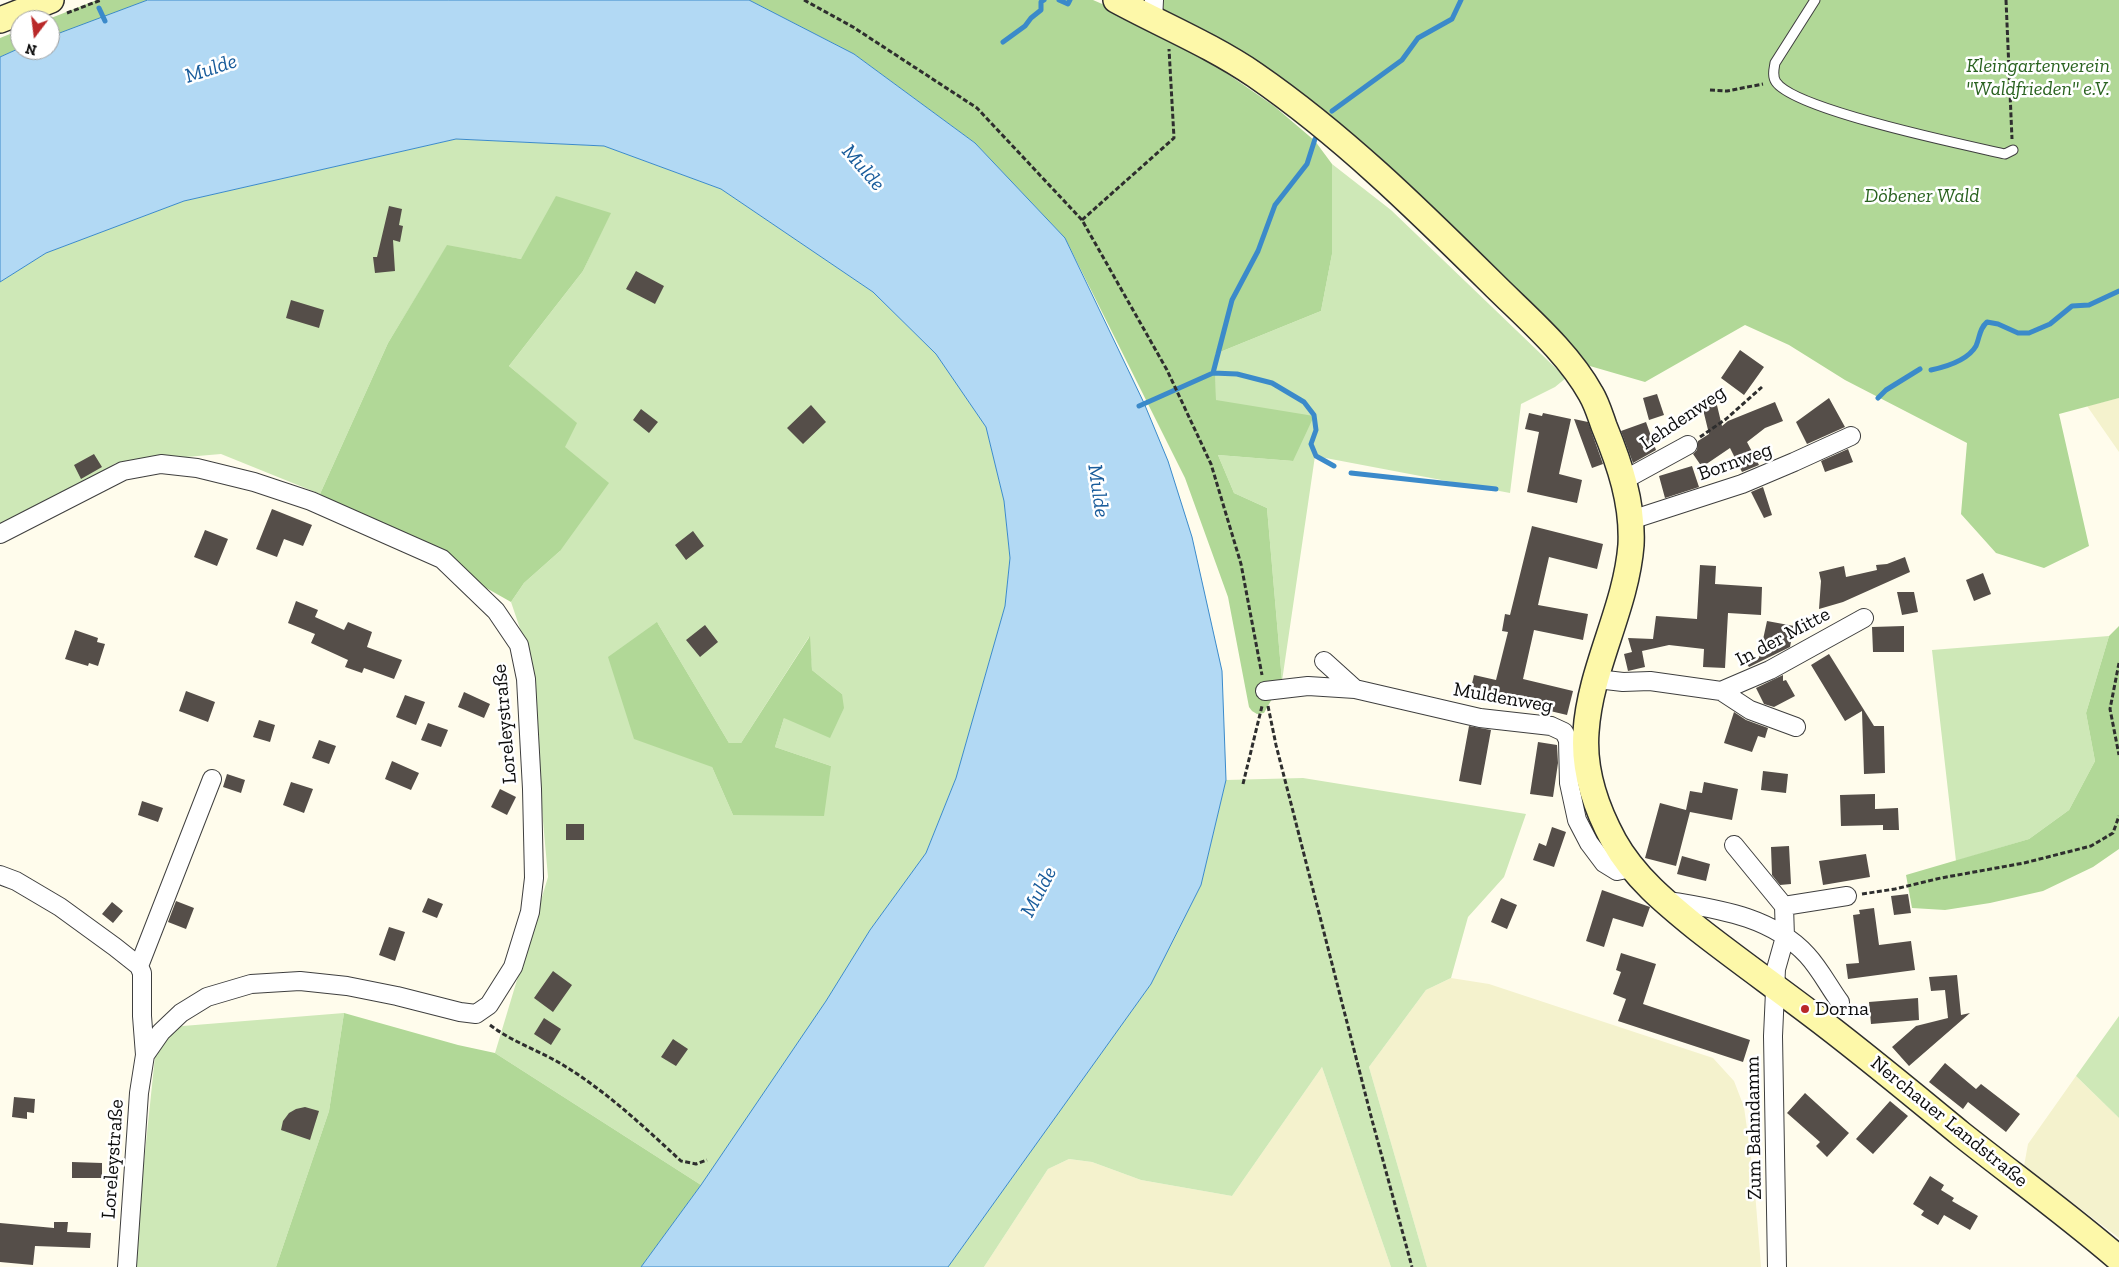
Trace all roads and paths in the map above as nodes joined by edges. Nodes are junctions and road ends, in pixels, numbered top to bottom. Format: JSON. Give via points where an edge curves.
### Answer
{"nodes":[{"id":1,"x":101,"y":0,"type":"edge"},
{"id":2,"x":804,"y":0,"type":"edge"},
{"id":3,"x":1116,"y":0,"type":"edge"},
{"id":4,"x":1815,"y":0,"type":"edge"},
{"id":5,"x":2006,"y":0,"type":"edge"},
{"id":6,"x":58,"y":7,"type":"edge"},
{"id":7,"x":1154,"y":10,"type":"edge"},
{"id":8,"x":0,"y":20,"type":"edge"},
{"id":9,"x":1170,"y":48,"type":"dead end"},
{"id":10,"x":1776,"y":82,"type":"junction"},
{"id":11,"x":1710,"y":90,"type":"dead end"},
{"id":12,"x":2013,"y":150,"type":"joint"},
{"id":13,"x":1082,"y":220,"type":"junction"},
{"id":14,"x":1762,"y":387,"type":"dead end"},
{"id":15,"x":1850,"y":436,"type":"dead end"},
{"id":16,"x":1688,"y":445,"type":"joint"},
{"id":17,"x":1624,"y":480,"type":"junction"},
{"id":18,"x":1631,"y":520,"type":"junction"},
{"id":19,"x":0,"y":534,"type":"edge"},
{"id":20,"x":1864,"y":618,"type":"dead end"},
{"id":21,"x":1324,"y":661,"type":"dead end"},
{"id":22,"x":2119,"y":663,"type":"edge"},
{"id":23,"x":1597,"y":679,"type":"junction"},
{"id":24,"x":1355,"y":689,"type":"junction"},
{"id":25,"x":1265,"y":691,"type":"junction"},
{"id":26,"x":1721,"y":691,"type":"junction"},
{"id":27,"x":1796,"y":727,"type":"dead end"},
{"id":28,"x":2119,"y":755,"type":"edge"},
{"id":29,"x":212,"y":779,"type":"dead end"},
{"id":30,"x":1243,"y":784,"type":"dead end"},
{"id":31,"x":2119,"y":816,"type":"edge"},
{"id":32,"x":1734,"y":845,"type":"dead end"},
{"id":33,"x":1631,"y":868,"type":"junction"},
{"id":34,"x":0,"y":875,"type":"edge"},
{"id":35,"x":1847,"y":896,"type":"joint"},
{"id":36,"x":1662,"y":900,"type":"junction"},
{"id":37,"x":1784,"y":906,"type":"junction"},
{"id":38,"x":1785,"y":937,"type":"junction"},
{"id":39,"x":138,"y":966,"type":"junction"},
{"id":40,"x":1776,"y":989,"type":"junction"},
{"id":41,"x":1840,"y":1002,"type":"dead end"},
{"id":42,"x":476,"y":1014,"type":"junction"},
{"id":43,"x":145,"y":1055,"type":"junction"},
{"id":44,"x":707,"y":1160,"type":"dead end"},
{"id":45,"x":2119,"y":1259,"type":"edge"},
{"id":46,"x":127,"y":1267,"type":"edge"},
{"id":47,"x":1412,"y":1267,"type":"edge"},
{"id":48,"x":1778,"y":1267,"type":"edge"}],
"edges":[{"from":1,"to":6,"type":"path"},
{"from":2,"to":13,"type":"path","via":[[853,27],[977,108]]},
{"from":3,"to":7,"type":"main road","name":"Nerchauer Landstraße"},
{"from":4,"to":10,"type":"lane","via":[[1775,63]]},
{"from":5,"to":12,"type":"path"},
{"from":6,"to":8,"type":"main road"},
{"from":7,"to":17,"type":"main road","name":"Nerchauer Landstraße","via":[[1168,25],[1253,73],[1327,129],[1421,213],[1519,310],[1561,353],[1593,396]]},
{"from":9,"to":13,"type":"path","via":[[1174,138]]},
{"from":10,"to":11,"type":"path","via":[[1728,91]]},
{"from":10,"to":12,"type":"lane","via":[[1789,93],[1841,113],[2005,154]]},
{"from":13,"to":25,"type":"path","via":[[1171,378],[1212,464],[1241,564]]},
{"from":14,"to":16,"type":"path","name":"Lehdenweg","via":[[1726,419]]},
{"from":15,"to":18,"type":"street","name":"Bornweg","via":[[1742,484]]},
{"from":16,"to":17,"type":"street","name":"Lehdenweg"},
{"from":17,"to":18,"type":"main road","name":"Nerchauer Landstraße"},
{"from":18,"to":23,"type":"main road","name":"Nerchauer Landstraße","via":[[1628,567]]},
{"from":19,"to":42,"type":"street","name":"Loreleystraße","via":[[123,471],[161,464],[196,468],[254,482],[311,501],[442,559],[496,611],[520,645],[526,679],[534,878],[530,912],[513,967],[489,1005]]},
{"from":20,"to":26,"type":"street","name":"In der Mitte","via":[[1770,670]]},
{"from":21,"to":24,"type":"street"},
{"from":22,"to":28,"type":"path","via":[[2110,709]]},
{"from":23,"to":26,"type":"street","name":"In der Mitte","via":[[1623,682],[1650,680]]},
{"from":23,"to":33,"type":"main road","name":"Nerchauer Landstraße","via":[[1586,732],[1588,773],[1604,822]]},
{"from":24,"to":25,"type":"street","name":"Muldenweg","via":[[1308,686]]},
{"from":24,"to":33,"type":"street","name":"Muldenweg","via":[[1480,718],[1551,726],[1564,732],[1568,740],[1569,783],[1576,820],[1604,863],[1617,871]]},
{"from":25,"to":30,"type":"path"},
{"from":25,"to":47,"type":"path","via":[[1276,745]]},
{"from":26,"to":27,"type":"street","name":"In der Mitte","via":[[1750,710]]},
{"from":29,"to":39,"type":"street"},
{"from":31,"to":35,"type":"path","via":[[2113,833],[2091,846],[2024,863]]},
{"from":32,"to":37,"type":"street"},
{"from":33,"to":36,"type":"main road","name":"Nerchauer Landstraße"},
{"from":34,"to":39,"type":"street","via":[[60,907]]},
{"from":35,"to":37,"type":"street"},
{"from":36,"to":38,"type":"street","via":[[1730,911]]},
{"from":36,"to":40,"type":"main road","name":"Nerchauer Landstraße"},
{"from":37,"to":38,"type":"street"},
{"from":38,"to":40,"type":"street","via":[[1776,969]]},
{"from":38,"to":41,"type":"street","via":[[1809,957]]},
{"from":39,"to":43,"type":"street","name":"Loreleystraße","via":[[144,986]]},
{"from":40,"to":45,"type":"main road","name":"Nerchauer Landstraße","via":[[1869,1058]]},
{"from":40,"to":48,"type":"street","name":"Zum Bahndamm","via":[[1773,1036]]},
{"from":42,"to":43,"type":"street","name":"Loreleystraße","via":[[347,986],[300,981],[251,984],[207,996],[181,1013],[161,1032]]},
{"from":42,"to":44,"type":"path","via":[[508,1038],[558,1062],[603,1092],[681,1162],[696,1164]]},
{"from":43,"to":46,"type":"street","name":"Loreleystraße","via":[[139,1093]]}]}
